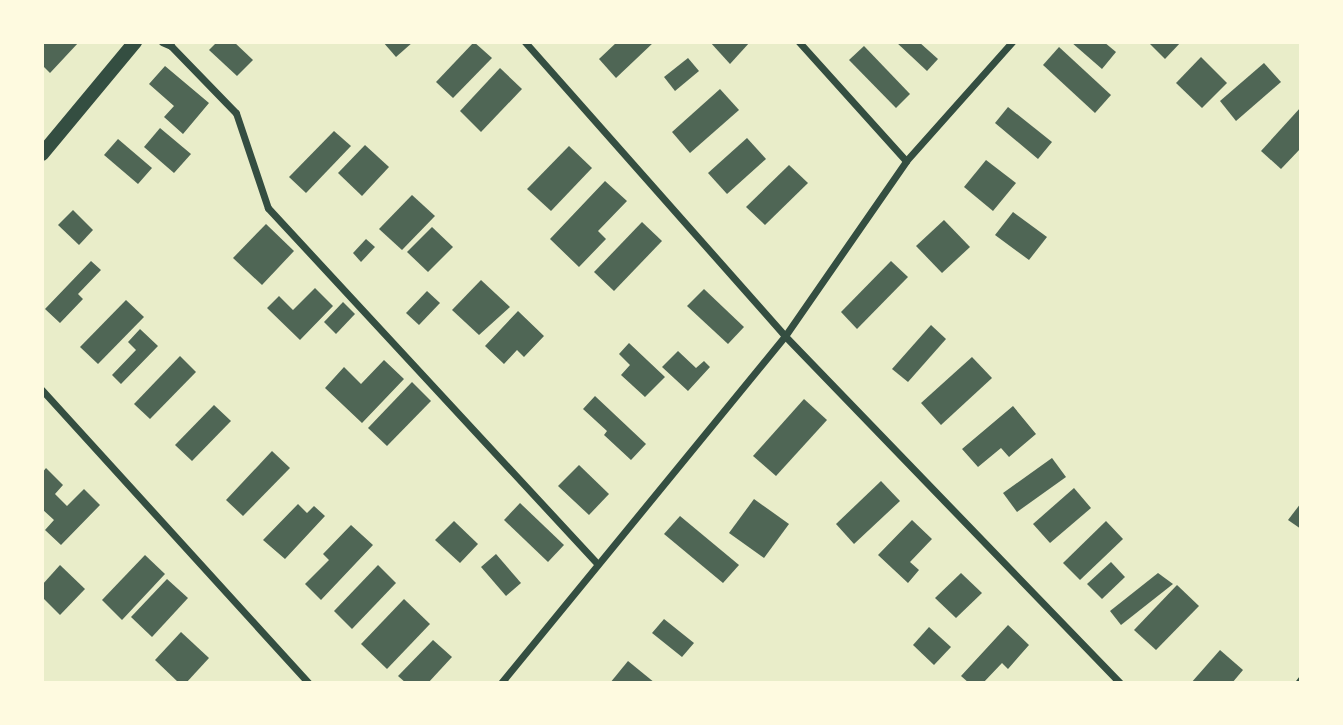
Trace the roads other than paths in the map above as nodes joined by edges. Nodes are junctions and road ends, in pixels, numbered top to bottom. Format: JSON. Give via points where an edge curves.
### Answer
{"nodes":[{"id":1,"x":135,"y":42,"type":"edge"},
{"id":2,"x":162,"y":42,"type":"edge"},
{"id":3,"x":525,"y":42,"type":"edge"},
{"id":4,"x":799,"y":42,"type":"edge"},
{"id":5,"x":1012,"y":42,"type":"edge"},
{"id":6,"x":42,"y":154,"type":"edge"},
{"id":7,"x":906,"y":161,"type":"junction"},
{"id":8,"x":785,"y":336,"type":"junction"},
{"id":9,"x":42,"y":390,"type":"edge"},
{"id":10,"x":598,"y":564,"type":"junction"},
{"id":11,"x":309,"y":683,"type":"edge"},
{"id":12,"x":501,"y":683,"type":"edge"},
{"id":13,"x":1120,"y":683,"type":"edge"}],
"edges":[{"from":1,"to":6,"type":"main road"},
{"from":2,"to":10,"type":"street","via":[[236,113],[268,208]]},
{"from":3,"to":8,"type":"street"},
{"from":4,"to":7,"type":"street"},
{"from":5,"to":7,"type":"street"},
{"from":7,"to":8,"type":"street"},
{"from":8,"to":10,"type":"street"},
{"from":8,"to":13,"type":"street"},
{"from":9,"to":11,"type":"street"},
{"from":10,"to":12,"type":"street"}]}
